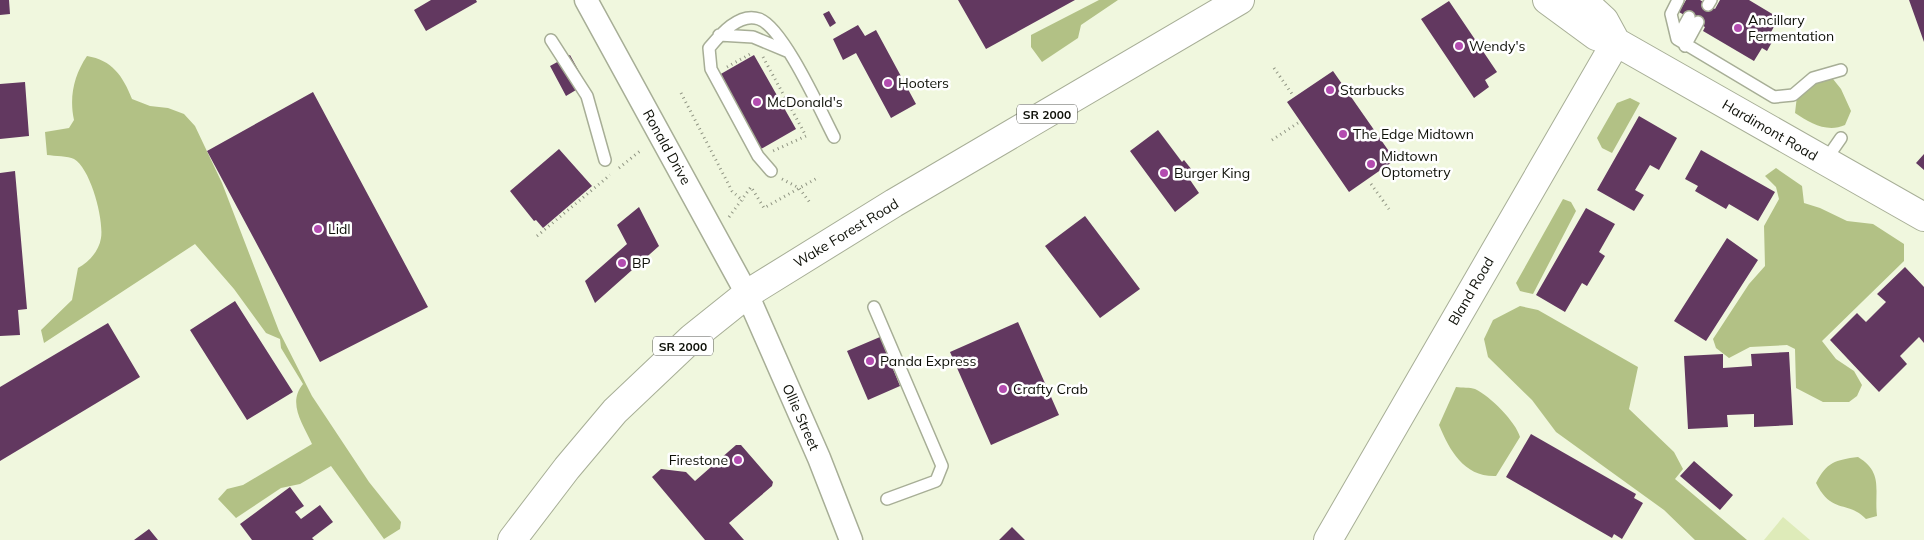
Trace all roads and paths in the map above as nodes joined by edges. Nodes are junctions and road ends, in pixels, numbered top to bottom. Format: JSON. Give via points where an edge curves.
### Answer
{"nodes":[{"id":1,"x":586,"y":0,"type":"edge"},
{"id":2,"x":1547,"y":0,"type":"edge"},
{"id":3,"x":1582,"y":0,"type":"edge"},
{"id":4,"x":1678,"y":0,"type":"edge"},
{"id":5,"x":1224,"y":4,"type":"edge"},
{"id":6,"x":1693,"y":20,"type":"dead end"},
{"id":7,"x":719,"y":35,"type":"junction"},
{"id":8,"x":551,"y":40,"type":"dead end"},
{"id":9,"x":1616,"y":42,"type":"junction"},
{"id":10,"x":1681,"y":42,"type":"junction"},
{"id":11,"x":789,"y":52,"type":"junction"},
{"id":12,"x":1274,"y":68,"type":"dead end"},
{"id":13,"x":1841,"y":70,"type":"dead end"},
{"id":14,"x":720,"y":71,"type":"dead end"},
{"id":15,"x":680,"y":93,"type":"dead end"},
{"id":16,"x":1292,"y":94,"type":"dead end"},
{"id":17,"x":1298,"y":122,"type":"dead end"},
{"id":18,"x":834,"y":136,"type":"dead end"},
{"id":19,"x":1841,"y":138,"type":"dead end"},
{"id":20,"x":1272,"y":140,"type":"dead end"},
{"id":21,"x":640,"y":151,"type":"dead end"},
{"id":22,"x":769,"y":153,"type":"dead end"},
{"id":23,"x":605,"y":160,"type":"dead end"},
{"id":24,"x":1825,"y":161,"type":"junction"},
{"id":25,"x":775,"y":172,"type":"joint"},
{"id":26,"x":819,"y":177,"type":"dead end"},
{"id":27,"x":1371,"y":184,"type":"dead end"},
{"id":28,"x":799,"y":188,"type":"junction"},
{"id":29,"x":743,"y":201,"type":"junction"},
{"id":30,"x":811,"y":204,"type":"dead end"},
{"id":31,"x":1389,"y":209,"type":"dead end"},
{"id":32,"x":729,"y":217,"type":"dead end"},
{"id":33,"x":1924,"y":217,"type":"edge"},
{"id":34,"x":537,"y":236,"type":"dead end"},
{"id":35,"x":747,"y":294,"type":"junction"},
{"id":36,"x":874,"y":307,"type":"dead end"},
{"id":37,"x":887,"y":499,"type":"dead end"},
{"id":38,"x":512,"y":540,"type":"edge"},
{"id":39,"x":851,"y":540,"type":"edge"},
{"id":40,"x":1328,"y":540,"type":"edge"}],
"edges":[{"from":1,"to":35,"type":"street","name":"Ronald Drive"},
{"from":2,"to":9,"type":"street","name":"Hardimont Road","via":[[1596,36]]},
{"from":3,"to":9,"type":"street","via":[[1604,20]]},
{"from":4,"to":10,"type":"lane","via":[[1671,14]]},
{"from":5,"to":35,"type":"street","name":"Wake Forest Road","number":"SR 2000"},
{"from":6,"to":10,"type":"lane"},
{"from":7,"to":11,"type":"lane","via":[[754,37]]},
{"from":7,"to":11,"type":"lane","via":[[745,18],[759,19],[780,36]]},
{"from":7,"to":25,"type":"lane","via":[[709,48],[711,69],[758,156]]},
{"from":8,"to":23,"type":"lane","via":[[587,96]]},
{"from":9,"to":24,"type":"street","name":"Hardimont Road"},
{"from":9,"to":40,"type":"street","name":"Bland Road"},
{"from":10,"to":13,"type":"lane","via":[[1774,97],[1794,96],[1813,78]]},
{"from":11,"to":18,"type":"lane"},
{"from":12,"to":16,"type":"path"},
{"from":14,"to":22,"type":"path","via":[[758,50],[806,136]]},
{"from":15,"to":29,"type":"path","via":[[732,191]]},
{"from":17,"to":20,"type":"path"},
{"from":19,"to":24,"type":"lane"},
{"from":21,"to":34,"type":"path"},
{"from":24,"to":33,"type":"street","name":"Hardimont Road"},
{"from":25,"to":28,"type":"path"},
{"from":26,"to":28,"type":"path"},
{"from":27,"to":31,"type":"path"},
{"from":28,"to":29,"type":"path","via":[[764,208],[751,187]]},
{"from":28,"to":30,"type":"path"},
{"from":29,"to":32,"type":"path"},
{"from":35,"to":38,"type":"street","name":"Wake Forest Road","number":"SR 2000","via":[[692,338],[615,411]]},
{"from":35,"to":39,"type":"street","name":"Ollie Street"},
{"from":36,"to":37,"type":"lane","via":[[942,466],[936,481]]}]}
